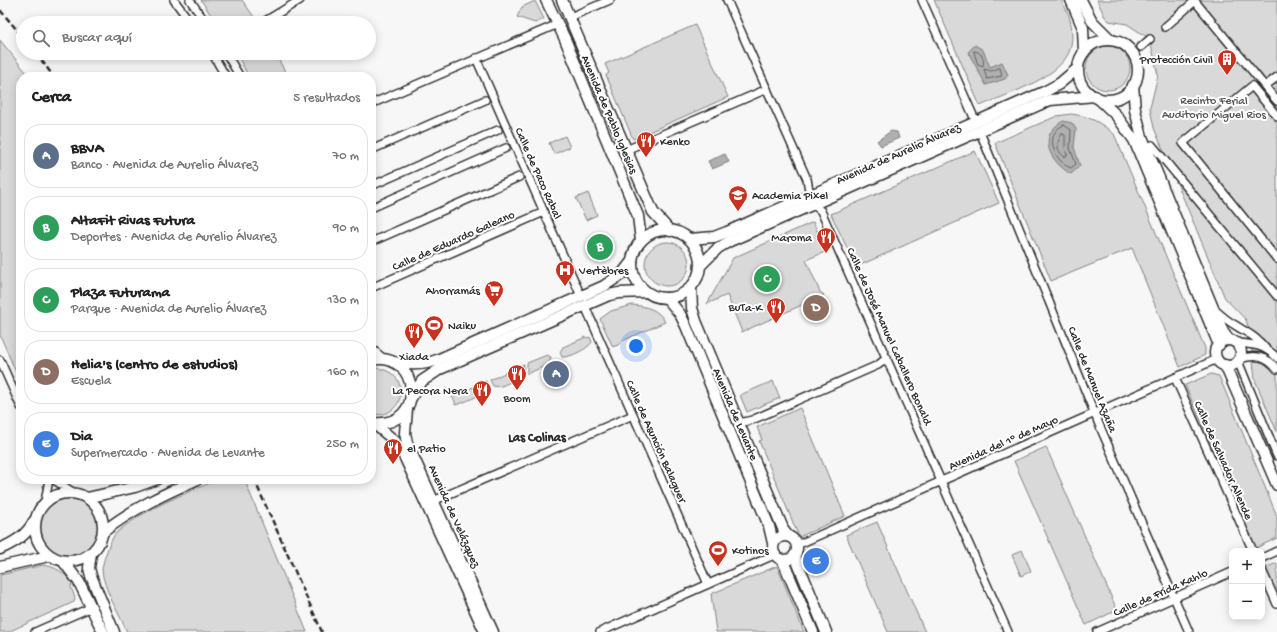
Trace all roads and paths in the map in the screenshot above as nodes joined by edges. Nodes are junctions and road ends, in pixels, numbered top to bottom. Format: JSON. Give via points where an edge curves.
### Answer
{"nodes":[{"id":1,"x":174,"y":0,"type":"edge"},
{"id":2,"x":190,"y":0,"type":"edge"},
{"id":3,"x":300,"y":0,"type":"edge"},
{"id":4,"x":546,"y":0,"type":"edge"},
{"id":5,"x":562,"y":0,"type":"edge"},
{"id":6,"x":610,"y":0,"type":"edge"},
{"id":7,"x":727,"y":0,"type":"edge"},
{"id":8,"x":922,"y":0,"type":"edge"},
{"id":9,"x":1071,"y":0,"type":"edge"},
{"id":10,"x":1081,"y":0,"type":"edge"},
{"id":11,"x":1195,"y":1,"type":"edge"},
{"id":12,"x":186,"y":16,"type":"edge"},
{"id":13,"x":201,"y":16,"type":"edge"},
{"id":14,"x":274,"y":16,"type":"edge"},
{"id":15,"x":570,"y":17,"type":"junction"},
{"id":16,"x":558,"y":24,"type":"junction"},
{"id":17,"x":1165,"y":27,"type":"dead end"},
{"id":18,"x":1150,"y":39,"type":"dead end"},
{"id":19,"x":1111,"y":40,"type":"junction"},
{"id":20,"x":1141,"y":47,"type":"dead end"},
{"id":21,"x":1084,"y":52,"type":"junction"},
{"id":22,"x":476,"y":58,"type":"junction"},
{"id":23,"x":216,"y":60,"type":"edge"},
{"id":24,"x":230,"y":60,"type":"edge"},
{"id":25,"x":1078,"y":68,"type":"junction"},
{"id":26,"x":223,"y":72,"type":"edge"},
{"id":27,"x":237,"y":72,"type":"edge"},
{"id":28,"x":1277,"y":77,"type":"edge"},
{"id":29,"x":1134,"y":85,"type":"junction"},
{"id":30,"x":1265,"y":86,"type":"junction"},
{"id":31,"x":767,"y":89,"type":"junction"},
{"id":32,"x":1096,"y":97,"type":"junction"},
{"id":33,"x":485,"y":100,"type":"dead end"},
{"id":34,"x":1277,"y":100,"type":"edge"},
{"id":35,"x":376,"y":102,"type":"edge"},
{"id":36,"x":1268,"y":105,"type":"junction"},
{"id":37,"x":1277,"y":116,"type":"edge"},
{"id":38,"x":978,"y":127,"type":"junction"},
{"id":39,"x":498,"y":130,"type":"dead end"},
{"id":40,"x":1152,"y":145,"type":"dead end"},
{"id":41,"x":376,"y":148,"type":"edge"},
{"id":42,"x":506,"y":148,"type":"dead end"},
{"id":43,"x":626,"y":150,"type":"junction"},
{"id":44,"x":519,"y":177,"type":"dead end"},
{"id":45,"x":376,"y":184,"type":"edge"},
{"id":46,"x":811,"y":200,"type":"junction"},
{"id":47,"x":376,"y":206,"type":"edge"},
{"id":48,"x":544,"y":212,"type":"junction"},
{"id":49,"x":670,"y":231,"type":"junction"},
{"id":50,"x":690,"y":239,"type":"junction"},
{"id":51,"x":376,"y":240,"type":"edge"},
{"id":52,"x":641,"y":241,"type":"junction"},
{"id":53,"x":1277,"y":259,"type":"edge"},
{"id":54,"x":632,"y":261,"type":"junction"},
{"id":55,"x":700,"y":266,"type":"junction"},
{"id":56,"x":376,"y":286,"type":"edge"},
{"id":57,"x":691,"y":288,"type":"junction"},
{"id":58,"x":646,"y":292,"type":"junction"},
{"id":59,"x":1277,"y":296,"type":"edge"},
{"id":60,"x":667,"y":298,"type":"junction"},
{"id":61,"x":583,"y":301,"type":"junction"},
{"id":62,"x":1213,"y":308,"type":"junction"},
{"id":63,"x":1233,"y":342,"type":"junction"},
{"id":64,"x":1219,"y":345,"type":"junction"},
{"id":65,"x":1266,"y":349,"type":"junction"},
{"id":66,"x":376,"y":352,"type":"edge"},
{"id":67,"x":887,"y":358,"type":"junction"},
{"id":68,"x":1277,"y":358,"type":"edge"},
{"id":69,"x":0,"y":360,"type":"edge"},
{"id":70,"x":376,"y":360,"type":"edge"},
{"id":71,"x":1239,"y":360,"type":"junction"},
{"id":72,"x":388,"y":361,"type":"junction"},
{"id":73,"x":1221,"y":362,"type":"junction"},
{"id":74,"x":1277,"y":369,"type":"edge"},
{"id":75,"x":1175,"y":378,"type":"junction"},
{"id":76,"x":16,"y":395,"type":"edge"},
{"id":77,"x":411,"y":398,"type":"junction"},
{"id":78,"x":407,"y":409,"type":"junction"},
{"id":79,"x":633,"y":414,"type":"junction"},
{"id":80,"x":1094,"y":414,"type":"junction"},
{"id":81,"x":376,"y":423,"type":"edge"},
{"id":82,"x":739,"y":424,"type":"junction"},
{"id":83,"x":376,"y":426,"type":"edge"},
{"id":84,"x":1277,"y":456,"type":"edge"},
{"id":85,"x":942,"y":481,"type":"junction"},
{"id":86,"x":49,"y":484,"type":"edge"},
{"id":87,"x":60,"y":484,"type":"edge"},
{"id":88,"x":143,"y":484,"type":"edge"},
{"id":89,"x":187,"y":484,"type":"edge"},
{"id":90,"x":1277,"y":485,"type":"edge"},
{"id":91,"x":74,"y":493,"type":"junction"},
{"id":92,"x":87,"y":498,"type":"junction"},
{"id":93,"x":433,"y":501,"type":"junction"},
{"id":94,"x":46,"y":502,"type":"junction"},
{"id":95,"x":35,"y":520,"type":"junction"},
{"id":96,"x":103,"y":532,"type":"junction"},
{"id":97,"x":788,"y":536,"type":"junction"},
{"id":98,"x":773,"y":543,"type":"junction"},
{"id":99,"x":1252,"y":548,"type":"edge"},
{"id":100,"x":0,"y":549,"type":"edge"},
{"id":101,"x":796,"y":550,"type":"junction"},
{"id":102,"x":1277,"y":552,"type":"edge"},
{"id":103,"x":91,"y":553,"type":"junction"},
{"id":104,"x":49,"y":556,"type":"junction"},
{"id":105,"x":1265,"y":557,"type":"edge"},
{"id":106,"x":778,"y":558,"type":"junction"},
{"id":107,"x":63,"y":561,"type":"junction"},
{"id":108,"x":0,"y":567,"type":"edge"},
{"id":109,"x":1229,"y":573,"type":"edge"},
{"id":110,"x":1265,"y":577,"type":"edge"},
{"id":111,"x":708,"y":584,"type":"junction"},
{"id":112,"x":1174,"y":597,"type":"junction"},
{"id":113,"x":1277,"y":604,"type":"edge"},
{"id":114,"x":92,"y":607,"type":"junction"},
{"id":115,"x":35,"y":632,"type":"edge"},
{"id":116,"x":103,"y":632,"type":"edge"},
{"id":117,"x":114,"y":632,"type":"edge"},
{"id":118,"x":485,"y":632,"type":"edge"},
{"id":119,"x":492,"y":632,"type":"edge"},
{"id":120,"x":600,"y":632,"type":"edge"},
{"id":121,"x":813,"y":632,"type":"edge"},
{"id":122,"x":826,"y":632,"type":"edge"},
{"id":123,"x":1008,"y":632,"type":"edge"},
{"id":124,"x":1097,"y":632,"type":"edge"},
{"id":125,"x":1189,"y":632,"type":"edge"}],
"edges":[{"from":1,"to":12,"type":"street"},
{"from":2,"to":13,"type":"street"},
{"from":3,"to":14,"type":"street"},
{"from":4,"to":16,"type":"street","name":"Avenida de Pablo Iglesias"},
{"from":5,"to":15,"type":"street","name":"Avenida de Pablo Iglesias"},
{"from":6,"to":15,"type":"street"},
{"from":7,"to":31,"type":"street"},
{"from":8,"to":38,"type":"street","name":"Calle de Manuel Azaña"},
{"from":9,"to":21,"type":"street","via":[[1083,28]]},
{"from":10,"to":19,"type":"street","via":[[1092,22]]},
{"from":11,"to":17,"type":"street"},
{"from":11,"to":30,"type":"street"},
{"from":15,"to":43,"type":"street","name":"Avenida de Pablo Iglesias"},
{"from":16,"to":22,"type":"street"},
{"from":16,"to":52,"type":"street","name":"Avenida de Pablo Iglesias","via":[[638,216]]},
{"from":18,"to":20,"type":"street"},
{"from":19,"to":21,"type":"street","via":[[1096,43]]},
{"from":19,"to":29,"type":"street","via":[[1127,47],[1133,54],[1138,69]]},
{"from":21,"to":25,"type":"street"},
{"from":22,"to":35,"type":"street"},
{"from":22,"to":48,"type":"street","name":"Calle de Paco Rabal"},
{"from":23,"to":26,"type":"street"},
{"from":24,"to":27,"type":"street"},
{"from":25,"to":32,"type":"street","via":[[1081,82],[1089,93]]},
{"from":25,"to":38,"type":"street","name":"Avenida de Aurelio Álvarez","via":[[1059,84]]},
{"from":28,"to":30,"type":"street"},
{"from":29,"to":32,"type":"street","via":[[1118,98]]},
{"from":29,"to":62,"type":"street","via":[[1137,123]]},
{"from":30,"to":34,"type":"street"},
{"from":31,"to":43,"type":"street"},
{"from":31,"to":46,"type":"street","via":[[807,179]]},
{"from":32,"to":38,"type":"street","name":"Avenida de Aurelio Álvarez","via":[[1050,100]]},
{"from":32,"to":64,"type":"street","via":[[1116,115],[1134,140]]},
{"from":33,"to":41,"type":"street"},
{"from":34,"to":36,"type":"street"},
{"from":36,"to":37,"type":"street"},
{"from":36,"to":53,"type":"street","via":[[1252,86],[1183,143]]},
{"from":38,"to":46,"type":"street","name":"Avenida de Aurelio Álvarez"},
{"from":38,"to":80,"type":"street","name":"Calle de Manuel Azaña"},
{"from":39,"to":45,"type":"street"},
{"from":40,"to":59,"type":"street"},
{"from":42,"to":47,"type":"street"},
{"from":43,"to":49,"type":"street","name":"Avenida de Pablo Iglesias","via":[[653,212]]},
{"from":44,"to":51,"type":"street"},
{"from":46,"to":50,"type":"street","name":"Avenida de Aurelio Álvarez","via":[[714,237]]},
{"from":46,"to":55,"type":"street","name":"Avenida de Aurelio Álvarez","via":[[718,248]]},
{"from":46,"to":67,"type":"street","name":"Calle de José Manuel Caballero Bonald","via":[[821,211]]},
{"from":48,"to":56,"type":"street","name":"Calle de Eduardo Galeano"},
{"from":48,"to":61,"type":"street","name":"Calle de Paco Rabal"},
{"from":49,"to":50,"type":"street"},
{"from":49,"to":52,"type":"street","via":[[660,231]]},
{"from":50,"to":55,"type":"street","via":[[698,250]]},
{"from":52,"to":54,"type":"street"},
{"from":54,"to":58,"type":"street","via":[[635,279]]},
{"from":54,"to":61,"type":"street","via":[[622,274]]},
{"from":55,"to":57,"type":"street","via":[[699,274]]},
{"from":57,"to":60,"type":"street","via":[[680,295]]},
{"from":57,"to":82,"type":"street","name":"Avenida de Levante","via":[[692,308],[696,321]]},
{"from":58,"to":60,"type":"street"},
{"from":58,"to":61,"type":"street","via":[[619,293]]},
{"from":60,"to":98,"type":"street","name":"Avenida de Levante","via":[[686,326],[769,526]]},
{"from":61,"to":72,"type":"street","via":[[433,362],[409,365]]},
{"from":61,"to":77,"type":"street","via":[[440,369],[422,381]]},
{"from":61,"to":79,"type":"street","name":"Calle de Asunción Balaguer"},
{"from":62,"to":63,"type":"street","via":[[1223,332]]},
{"from":62,"to":65,"type":"street","via":[[1235,326],[1250,333]]},
{"from":63,"to":64,"type":"street"},
{"from":63,"to":65,"type":"street","via":[[1250,343]]},
{"from":63,"to":71,"type":"street","via":[[1241,350]]},
{"from":64,"to":73,"type":"street","via":[[1216,352]]},
{"from":65,"to":68,"type":"street"},
{"from":66,"to":72,"type":"street"},
{"from":67,"to":82,"type":"street","via":[[871,368]]},
{"from":67,"to":85,"type":"street","name":"Calle de José Manuel Caballero Bonald"},
{"from":69,"to":76,"type":"street"},
{"from":70,"to":72,"type":"street"},
{"from":71,"to":73,"type":"street","via":[[1232,365]]},
{"from":71,"to":74,"type":"street","via":[[1259,356],[1269,360]]},
{"from":71,"to":84,"type":"street"},
{"from":72,"to":77,"type":"street","via":[[402,368],[408,377],[412,388]]},
{"from":73,"to":75,"type":"street","name":"Avenida del 1º de Mayo"},
{"from":73,"to":90,"type":"street"},
{"from":75,"to":80,"type":"street","name":"Avenida del 1º de Mayo"},
{"from":75,"to":99,"type":"street","name":"Calle de Salvador Allende"},
{"from":77,"to":78,"type":"street","name":"Avenida de Velázquez"},
{"from":78,"to":81,"type":"street","via":[[392,421]]},
{"from":78,"to":93,"type":"street","name":"Avenida de Velázquez","via":[[407,443]]},
{"from":79,"to":93,"type":"street"},
{"from":79,"to":111,"type":"street","name":"Calle de Asunción Balaguer"},
{"from":80,"to":85,"type":"street","name":"Avenida del 1º de Mayo"},
{"from":80,"to":112,"type":"street","name":"Calle de Manuel Azaña"},
{"from":82,"to":97,"type":"street","name":"Avenida de Levante"},
{"from":83,"to":118,"type":"street","name":"Avenida de Velázquez","via":[[395,441],[405,458]]},
{"from":85,"to":101,"type":"street","name":"Avenida del 1º de Mayo"},
{"from":85,"to":123,"type":"street","name":"Calle de José Manuel Caballero Bonald"},
{"from":86,"to":94,"type":"street"},
{"from":87,"to":91,"type":"street"},
{"from":88,"to":92,"type":"street"},
{"from":89,"to":96,"type":"street","via":[[132,511]]},
{"from":91,"to":92,"type":"street"},
{"from":91,"to":94,"type":"street","via":[[64,493]]},
{"from":92,"to":96,"type":"street","via":[[100,512]]},
{"from":93,"to":119,"type":"street","name":"Avenida de Velázquez"},
{"from":94,"to":95,"type":"street"},
{"from":95,"to":100,"type":"street","via":[[22,538]]},
{"from":95,"to":104,"type":"street","via":[[36,538]]},
{"from":96,"to":103,"type":"street","via":[[100,542]]},
{"from":97,"to":98,"type":"street","via":[[779,537]]},
{"from":97,"to":101,"type":"street","via":[[794,540]]},
{"from":98,"to":106,"type":"street","via":[[772,549]]},
{"from":101,"to":106,"type":"street","via":[[790,560]]},
{"from":101,"to":122,"type":"street"},
{"from":102,"to":105,"type":"street"},
{"from":103,"to":107,"type":"street","via":[[80,560]]},
{"from":103,"to":117,"type":"street","via":[[91,576]]},
{"from":104,"to":107,"type":"street"},
{"from":104,"to":108,"type":"street"},
{"from":106,"to":111,"type":"street"},
{"from":106,"to":121,"type":"street"},
{"from":107,"to":114,"type":"street","via":[[74,573]]},
{"from":109,"to":112,"type":"street","name":"Calle de Frida Kahlo"},
{"from":110,"to":113,"type":"street"},
{"from":111,"to":120,"type":"street"},
{"from":112,"to":124,"type":"street","name":"Calle de Frida Kahlo"},
{"from":112,"to":125,"type":"street","name":"Calle de Manuel Azaña"},
{"from":114,"to":115,"type":"street"},
{"from":114,"to":116,"type":"street"}]}
